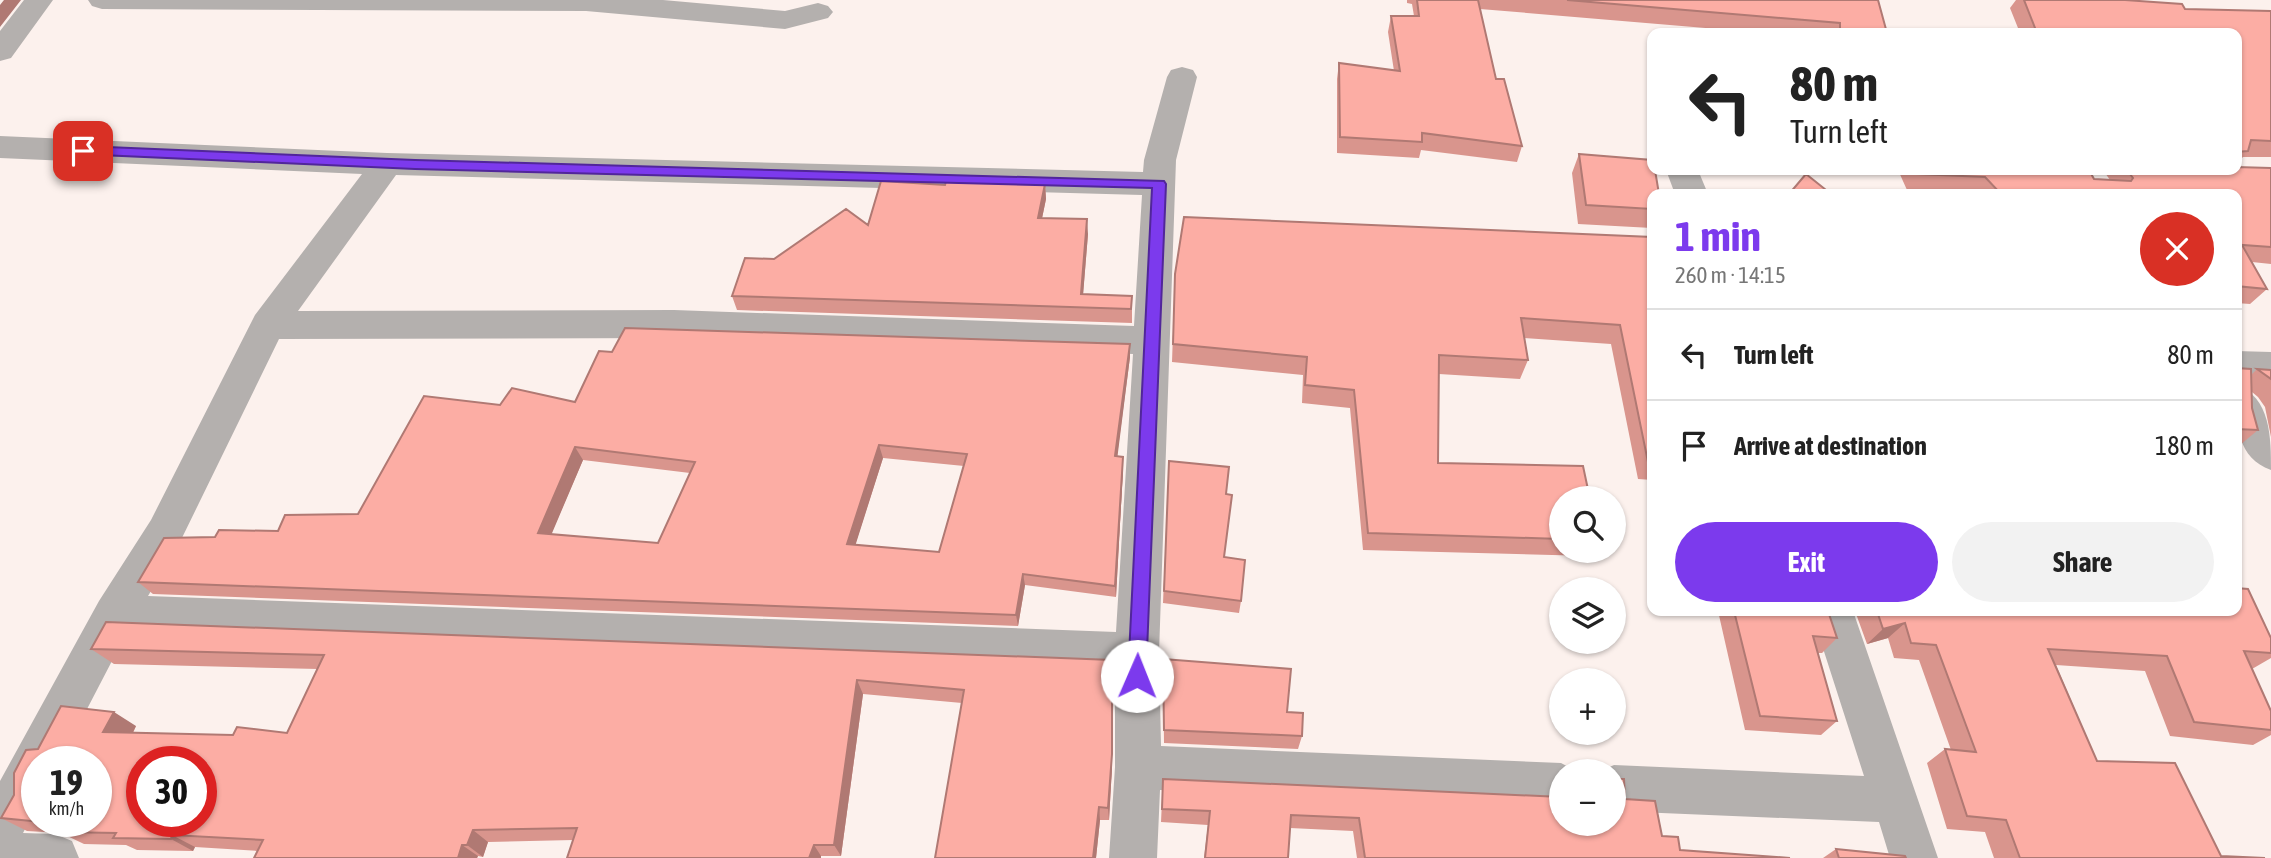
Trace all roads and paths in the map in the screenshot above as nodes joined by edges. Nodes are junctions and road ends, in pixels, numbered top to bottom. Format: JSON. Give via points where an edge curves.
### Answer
{"nodes":[{"id":1,"x":39,"y":0,"type":"edge"},
{"id":2,"x":102,"y":0,"type":"edge"},
{"id":3,"x":818,"y":12,"type":"dead end"},
{"id":4,"x":0,"y":51,"type":"edge"},
{"id":5,"x":1182,"y":77,"type":"dead end"},
{"id":6,"x":0,"y":147,"type":"edge"},
{"id":7,"x":387,"y":163,"type":"junction"},
{"id":8,"x":1166,"y":208,"type":"junction"},
{"id":9,"x":268,"y":325,"type":"junction"},
{"id":10,"x":1150,"y":341,"type":"junction"},
{"id":11,"x":2242,"y":365,"type":"edge"},
{"id":12,"x":2271,"y":366,"type":"edge"},
{"id":13,"x":2242,"y":409,"type":"edge"},
{"id":14,"x":2271,"y":454,"type":"edge"},
{"id":15,"x":114,"y":614,"type":"junction"},
{"id":16,"x":1834,"y":616,"type":"edge"},
{"id":17,"x":1137,"y":653,"type":"junction"},
{"id":18,"x":1138,"y":767,"type":"junction"},
{"id":19,"x":1549,"y":785,"type":"edge"},
{"id":20,"x":1626,"y":789,"type":"edge"},
{"id":21,"x":1895,"y":800,"type":"junction"},
{"id":22,"x":0,"y":828,"type":"edge"},
{"id":23,"x":0,"y":856,"type":"edge"},
{"id":24,"x":55,"y":858,"type":"edge"},
{"id":25,"x":1133,"y":858,"type":"edge"},
{"id":26,"x":1914,"y":858,"type":"edge"}],
"edges":[{"from":1,"to":4,"type":"street"},
{"from":2,"to":3,"type":"street","via":[[586,2],[785,20]]},
{"from":5,"to":8,"type":"street","via":[[1160,160]]},
{"from":6,"to":7,"type":"street"},
{"from":7,"to":8,"type":"street"},
{"from":7,"to":9,"type":"street"},
{"from":8,"to":10,"type":"street"},
{"from":9,"to":10,"type":"street","via":[[674,324]]},
{"from":9,"to":15,"type":"street","via":[[164,532]]},
{"from":10,"to":17,"type":"street"},
{"from":11,"to":12,"type":"street"},
{"from":13,"to":14,"type":"street"},
{"from":15,"to":17,"type":"street"},
{"from":15,"to":22,"type":"street"},
{"from":16,"to":21,"type":"street"},
{"from":17,"to":18,"type":"street"},
{"from":18,"to":19,"type":"street"},
{"from":18,"to":25,"type":"street"},
{"from":20,"to":21,"type":"street"},
{"from":21,"to":26,"type":"street"},
{"from":23,"to":24,"type":"street"}]}
